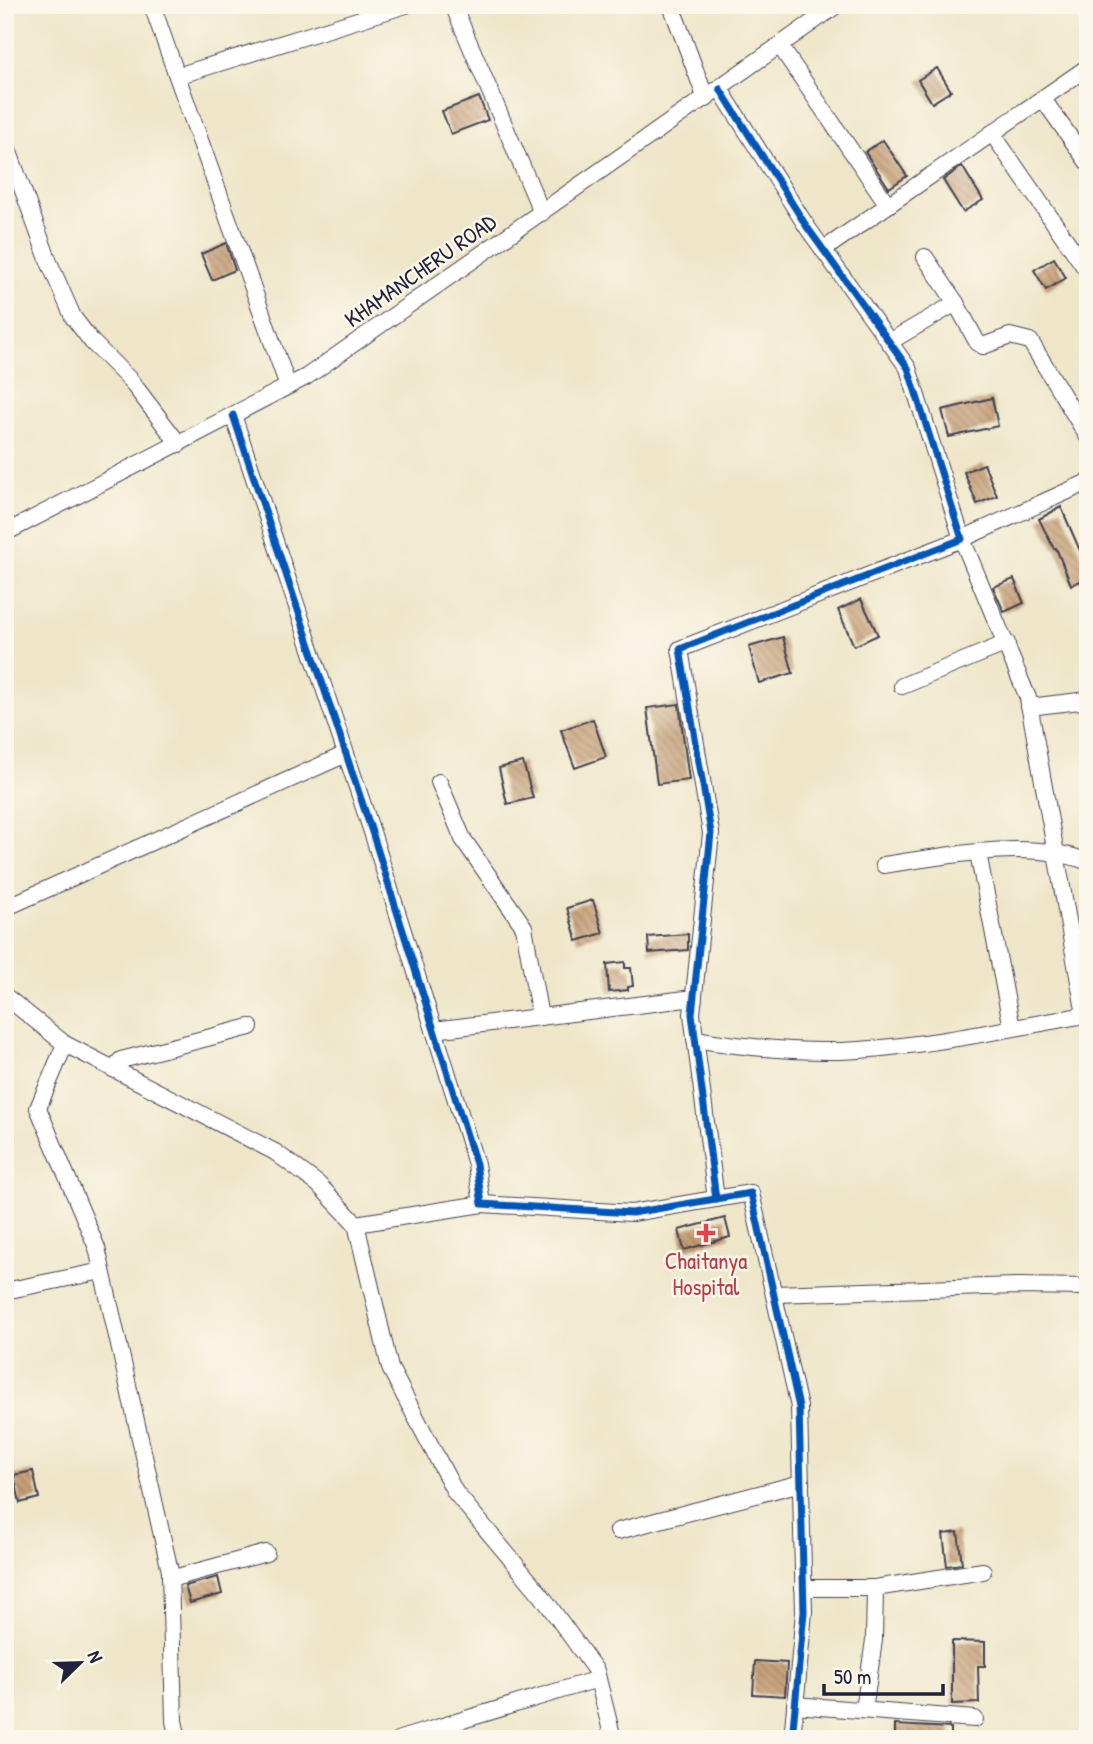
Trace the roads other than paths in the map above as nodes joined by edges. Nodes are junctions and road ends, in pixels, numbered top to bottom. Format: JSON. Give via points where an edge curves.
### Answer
{"nodes":[{"id":1,"x":152,"y":5,"type":"edge"},
{"id":2,"x":406,"y":5,"type":"edge"},
{"id":3,"x":453,"y":5,"type":"edge"},
{"id":4,"x":671,"y":5,"type":"edge"},
{"id":5,"x":837,"y":5,"type":"edge"},
{"id":6,"x":371,"y":10,"type":"edge"},
{"id":7,"x":780,"y":46,"type":"junction"},
{"id":8,"x":1088,"y":67,"type":"edge"},
{"id":9,"x":177,"y":76,"type":"junction"},
{"id":10,"x":720,"y":89,"type":"junction"},
{"id":11,"x":706,"y":99,"type":"junction"},
{"id":12,"x":1042,"y":99,"type":"junction"},
{"id":13,"x":992,"y":133,"type":"junction"},
{"id":14,"x":5,"y":141,"type":"edge"},
{"id":15,"x":1088,"y":163,"type":"edge"},
{"id":16,"x":888,"y":205,"type":"junction"},
{"id":17,"x":542,"y":213,"type":"junction"},
{"id":18,"x":824,"y":250,"type":"junction"},
{"id":19,"x":925,"y":257,"type":"dead end"},
{"id":20,"x":1088,"y":272,"type":"edge"},
{"id":21,"x":956,"y":303,"type":"junction"},
{"id":22,"x":889,"y":342,"type":"junction"},
{"id":23,"x":288,"y":386,"type":"junction"},
{"id":24,"x":233,"y":415,"type":"junction"},
{"id":25,"x":1088,"y":437,"type":"edge"},
{"id":26,"x":179,"y":444,"type":"junction"},
{"id":27,"x":1088,"y":482,"type":"edge"},
{"id":28,"x":5,"y":533,"type":"edge"},
{"id":29,"x":961,"y":539,"type":"junction"},
{"id":30,"x":1007,"y":643,"type":"junction"},
{"id":31,"x":902,"y":686,"type":"dead end"},
{"id":32,"x":1088,"y":700,"type":"edge"},
{"id":33,"x":1029,"y":707,"type":"junction"},
{"id":34,"x":346,"y":754,"type":"junction"},
{"id":35,"x":439,"y":782,"type":"dead end"},
{"id":36,"x":1057,"y":852,"type":"junction"},
{"id":37,"x":978,"y":853,"type":"junction"},
{"id":38,"x":1088,"y":862,"type":"edge"},
{"id":39,"x":884,"y":865,"type":"dead end"},
{"id":40,"x":5,"y":908,"type":"edge"},
{"id":41,"x":5,"y":996,"type":"edge"},
{"id":42,"x":694,"y":998,"type":"junction"},
{"id":43,"x":1086,"y":1014,"type":"edge"},
{"id":44,"x":540,"y":1017,"type":"junction"},
{"id":45,"x":250,"y":1027,"type":"dead end"},
{"id":46,"x":1012,"y":1028,"type":"junction"},
{"id":47,"x":434,"y":1030,"type":"junction"},
{"id":48,"x":695,"y":1039,"type":"junction"},
{"id":49,"x":65,"y":1044,"type":"junction"},
{"id":50,"x":113,"y":1069,"type":"junction"},
{"id":51,"x":716,"y":1199,"type":"junction"},
{"id":52,"x":482,"y":1204,"type":"junction"},
{"id":53,"x":356,"y":1224,"type":"junction"},
{"id":54,"x":102,"y":1271,"type":"junction"},
{"id":55,"x":1088,"y":1287,"type":"edge"},
{"id":56,"x":5,"y":1291,"type":"edge"},
{"id":57,"x":774,"y":1294,"type":"junction"},
{"id":58,"x":801,"y":1483,"type":"junction"},
{"id":59,"x":618,"y":1531,"type":"dead end"},
{"id":60,"x":266,"y":1553,"type":"dead end"},
{"id":61,"x":983,"y":1571,"type":"dead end"},
{"id":62,"x":170,"y":1579,"type":"junction"},
{"id":63,"x":803,"y":1588,"type":"junction"},
{"id":64,"x":875,"y":1588,"type":"junction"},
{"id":65,"x":598,"y":1679,"type":"junction"},
{"id":66,"x":795,"y":1704,"type":"junction"},
{"id":67,"x":864,"y":1710,"type":"junction"},
{"id":68,"x":975,"y":1720,"type":"dead end"},
{"id":69,"x":178,"y":1739,"type":"edge"},
{"id":70,"x":400,"y":1739,"type":"edge"},
{"id":71,"x":613,"y":1739,"type":"edge"},
{"id":72,"x":792,"y":1739,"type":"edge"}],
"edges":[{"from":1,"to":9,"type":"street"},
{"from":2,"to":6,"type":"street"},
{"from":3,"to":17,"type":"street"},
{"from":4,"to":11,"type":"street"},
{"from":5,"to":7,"type":"street","name":"KHAMANCHERU ROAD"},
{"from":6,"to":9,"type":"street"},
{"from":7,"to":10,"type":"street","name":"KHAMANCHERU ROAD"},
{"from":7,"to":16,"type":"street"},
{"from":8,"to":12,"type":"street"},
{"from":9,"to":23,"type":"street"},
{"from":10,"to":11,"type":"street","name":"KHAMANCHERU ROAD"},
{"from":10,"to":18,"type":"street"},
{"from":11,"to":17,"type":"street","name":"KHAMANCHERU ROAD"},
{"from":12,"to":13,"type":"street"},
{"from":12,"to":15,"type":"street"},
{"from":13,"to":16,"type":"street"},
{"from":13,"to":20,"type":"street"},
{"from":14,"to":26,"type":"street","via":[[73,317]]},
{"from":16,"to":18,"type":"street"},
{"from":17,"to":23,"type":"street","name":"KHAMANCHERU ROAD"},
{"from":18,"to":22,"type":"street"},
{"from":19,"to":21,"type":"street"},
{"from":21,"to":22,"type":"street"},
{"from":21,"to":25,"type":"street","via":[[983,346],[1010,336],[1030,341]]},
{"from":22,"to":29,"type":"street","via":[[908,368]]},
{"from":23,"to":24,"type":"street","name":"KHAMANCHERU ROAD"},
{"from":24,"to":26,"type":"street","name":"KHAMANCHERU ROAD"},
{"from":24,"to":34,"type":"street"},
{"from":26,"to":28,"type":"street","name":"KHAMANCHERU ROAD"},
{"from":27,"to":29,"type":"street"},
{"from":29,"to":30,"type":"street"},
{"from":29,"to":42,"type":"street","via":[[680,649],[711,833]]},
{"from":30,"to":31,"type":"street"},
{"from":30,"to":33,"type":"street"},
{"from":32,"to":33,"type":"street"},
{"from":33,"to":36,"type":"street"},
{"from":34,"to":40,"type":"street"},
{"from":34,"to":47,"type":"street"},
{"from":35,"to":44,"type":"street","via":[[463,839],[524,927]]},
{"from":36,"to":37,"type":"street"},
{"from":36,"to":38,"type":"street"},
{"from":36,"to":43,"type":"street"},
{"from":37,"to":39,"type":"street"},
{"from":37,"to":46,"type":"street"},
{"from":41,"to":49,"type":"street"},
{"from":42,"to":44,"type":"street"},
{"from":42,"to":48,"type":"street"},
{"from":43,"to":46,"type":"street"},
{"from":44,"to":47,"type":"street"},
{"from":45,"to":50,"type":"street","via":[[121,1060]]},
{"from":46,"to":48,"type":"street","via":[[841,1051],[737,1046]]},
{"from":47,"to":52,"type":"street","via":[[476,1164]]},
{"from":48,"to":51,"type":"street"},
{"from":49,"to":50,"type":"street"},
{"from":49,"to":54,"type":"street","via":[[38,1108],[97,1248]]},
{"from":50,"to":53,"type":"street","via":[[275,1152],[318,1184]]},
{"from":51,"to":52,"type":"street","via":[[632,1213]]},
{"from":51,"to":57,"type":"street","via":[[751,1193]]},
{"from":52,"to":53,"type":"street"},
{"from":53,"to":65,"type":"street","via":[[390,1368],[455,1492],[542,1596]]},
{"from":54,"to":56,"type":"street"},
{"from":54,"to":62,"type":"street"},
{"from":55,"to":57,"type":"street"},
{"from":57,"to":58,"type":"street","via":[[799,1407]]},
{"from":58,"to":59,"type":"street"},
{"from":58,"to":63,"type":"street"},
{"from":60,"to":62,"type":"street"},
{"from":61,"to":64,"type":"street"},
{"from":62,"to":69,"type":"street"},
{"from":63,"to":64,"type":"street"},
{"from":63,"to":66,"type":"street"},
{"from":64,"to":67,"type":"street","via":[[874,1640]]},
{"from":65,"to":70,"type":"street"},
{"from":65,"to":71,"type":"street"},
{"from":66,"to":67,"type":"street"},
{"from":66,"to":72,"type":"street"},
{"from":67,"to":68,"type":"street"}]}
